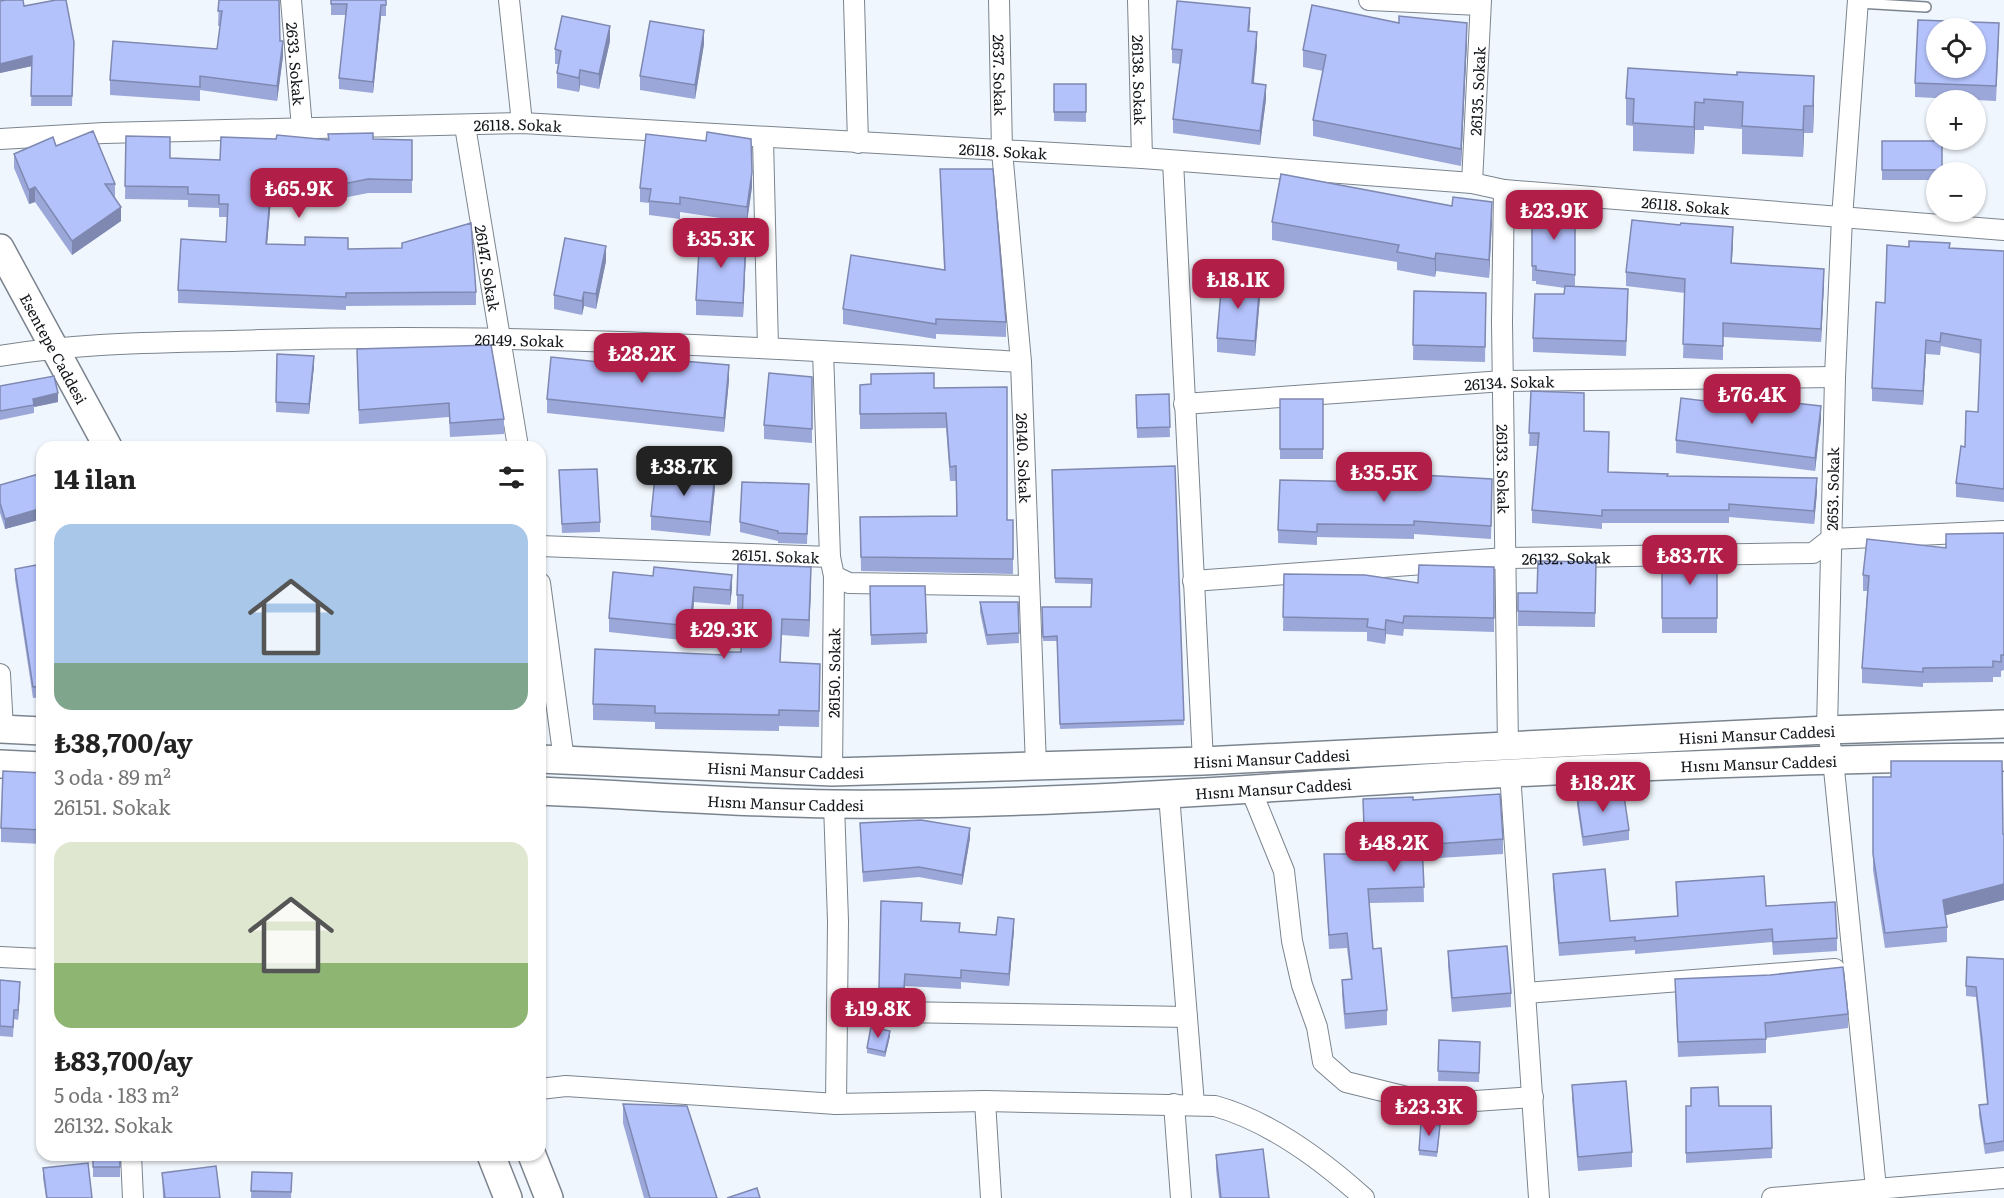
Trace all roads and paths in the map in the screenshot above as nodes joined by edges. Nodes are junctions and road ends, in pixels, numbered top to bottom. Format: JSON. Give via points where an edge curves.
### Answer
{"nodes":[{"id":1,"x":291,"y":0,"type":"edge"},
{"id":2,"x":509,"y":0,"type":"edge"},
{"id":3,"x":854,"y":0,"type":"edge"},
{"id":4,"x":999,"y":0,"type":"edge"},
{"id":5,"x":1138,"y":0,"type":"edge"},
{"id":6,"x":1369,"y":0,"type":"edge"},
{"id":7,"x":1480,"y":2,"type":"edge"},
{"id":8,"x":1858,"y":2,"type":"edge"},
{"id":9,"x":1926,"y":7,"type":"dead end"},
{"id":10,"x":522,"y":123,"type":"junction"},
{"id":11,"x":465,"y":126,"type":"junction"},
{"id":12,"x":302,"y":128,"type":"junction"},
{"id":13,"x":763,"y":139,"type":"junction"},
{"id":14,"x":0,"y":140,"type":"edge"},
{"id":15,"x":858,"y":142,"type":"junction"},
{"id":16,"x":1002,"y":151,"type":"junction"},
{"id":17,"x":1142,"y":158,"type":"junction"},
{"id":18,"x":1173,"y":160,"type":"junction"},
{"id":19,"x":1472,"y":183,"type":"junction"},
{"id":20,"x":1504,"y":190,"type":"junction"},
{"id":21,"x":1842,"y":218,"type":"junction"},
{"id":22,"x":2004,"y":230,"type":"edge"},
{"id":23,"x":0,"y":248,"type":"edge"},
{"id":24,"x":499,"y":339,"type":"junction"},
{"id":25,"x":52,"y":347,"type":"junction"},
{"id":26,"x":768,"y":348,"type":"junction"},
{"id":27,"x":823,"y":351,"type":"junction"},
{"id":28,"x":0,"y":357,"type":"edge"},
{"id":29,"x":1021,"y":362,"type":"junction"},
{"id":30,"x":1834,"y":377,"type":"junction"},
{"id":31,"x":1503,"y":381,"type":"junction"},
{"id":32,"x":1184,"y":404,"type":"junction"},
{"id":33,"x":105,"y":441,"type":"edge"},
{"id":34,"x":517,"y":441,"type":"edge"},
{"id":35,"x":2004,"y":531,"type":"edge"},
{"id":36,"x":1831,"y":538,"type":"junction"},
{"id":37,"x":546,"y":546,"type":"edge"},
{"id":38,"x":1506,"y":558,"type":"junction"},
{"id":39,"x":832,"y":566,"type":"junction"},
{"id":40,"x":1193,"y":581,"type":"junction"},
{"id":41,"x":1029,"y":586,"type":"junction"},
{"id":42,"x":546,"y":671,"type":"edge"},
{"id":43,"x":0,"y":674,"type":"edge"},
{"id":44,"x":2004,"y":724,"type":"edge"},
{"id":45,"x":1,"y":729,"type":"edge"},
{"id":46,"x":1827,"y":730,"type":"junction"},
{"id":47,"x":36,"y":731,"type":"edge"},
{"id":48,"x":2004,"y":756,"type":"edge"},
{"id":49,"x":552,"y":759,"type":"edge"},
{"id":50,"x":1833,"y":759,"type":"junction"},
{"id":51,"x":1509,"y":760,"type":"junction"},
{"id":52,"x":1203,"y":761,"type":"junction"},
{"id":53,"x":0,"y":764,"type":"edge"},
{"id":54,"x":36,"y":766,"type":"edge"},
{"id":55,"x":1036,"y":766,"type":"junction"},
{"id":56,"x":832,"y":772,"type":"junction"},
{"id":57,"x":1251,"y":790,"type":"junction"},
{"id":58,"x":546,"y":791,"type":"edge"},
{"id":59,"x":1169,"y":795,"type":"junction"},
{"id":60,"x":834,"y":804,"type":"junction"},
{"id":61,"x":0,"y":957,"type":"edge"},
{"id":62,"x":36,"y":958,"type":"edge"},
{"id":63,"x":1856,"y":967,"type":"junction"},
{"id":64,"x":1526,"y":993,"type":"junction"},
{"id":65,"x":837,"y":1011,"type":"junction"},
{"id":66,"x":1187,"y":1017,"type":"junction"},
{"id":67,"x":546,"y":1088,"type":"edge"},
{"id":68,"x":1533,"y":1096,"type":"junction"},
{"id":69,"x":985,"y":1101,"type":"junction"},
{"id":70,"x":836,"y":1104,"type":"junction"},
{"id":71,"x":1174,"y":1104,"type":"junction"},
{"id":72,"x":1194,"y":1104,"type":"junction"},
{"id":73,"x":131,"y":1161,"type":"edge"},
{"id":74,"x":493,"y":1161,"type":"edge"},
{"id":75,"x":534,"y":1161,"type":"edge"},
{"id":76,"x":2004,"y":1178,"type":"edge"},
{"id":77,"x":1877,"y":1194,"type":"edge"},
{"id":78,"x":133,"y":1198,"type":"edge"},
{"id":79,"x":508,"y":1198,"type":"edge"},
{"id":80,"x":549,"y":1198,"type":"edge"},
{"id":81,"x":991,"y":1198,"type":"edge"},
{"id":82,"x":1181,"y":1198,"type":"edge"},
{"id":83,"x":1364,"y":1198,"type":"edge"},
{"id":84,"x":1539,"y":1198,"type":"edge"},
{"id":85,"x":1772,"y":1198,"type":"edge"}],
"edges":[{"from":1,"to":12,"type":"street","name":"2633. Sokak"},
{"from":2,"to":10,"type":"street"},
{"from":3,"to":15,"type":"street"},
{"from":4,"to":16,"type":"street","name":"2637. Sokak"},
{"from":5,"to":17,"type":"street","name":"26138. Sokak"},
{"from":6,"to":7,"type":"street"},
{"from":7,"to":19,"type":"street","name":"26135. Sokak"},
{"from":8,"to":9,"type":"lane"},
{"from":8,"to":21,"type":"street","name":"2653. Sokak"},
{"from":10,"to":11,"type":"street","name":"26118. Sokak"},
{"from":10,"to":13,"type":"street","name":"26118. Sokak"},
{"from":11,"to":12,"type":"street","name":"26118. Sokak"},
{"from":11,"to":24,"type":"street","name":"26147. Sokak"},
{"from":12,"to":14,"type":"street","name":"26118. Sokak"},
{"from":13,"to":15,"type":"street","name":"26118. Sokak"},
{"from":13,"to":26,"type":"street"},
{"from":15,"to":16,"type":"street","name":"26118. Sokak"},
{"from":16,"to":17,"type":"street","name":"26118. Sokak"},
{"from":16,"to":29,"type":"street","name":"26140. Sokak"},
{"from":17,"to":18,"type":"street","name":"26118. Sokak"},
{"from":18,"to":19,"type":"street","name":"26118. Sokak"},
{"from":18,"to":32,"type":"street"},
{"from":19,"to":20,"type":"street","name":"26118. Sokak"},
{"from":20,"to":21,"type":"street","name":"26118. Sokak"},
{"from":20,"to":31,"type":"street","name":"26133. Sokak"},
{"from":21,"to":22,"type":"street","name":"26118. Sokak"},
{"from":21,"to":30,"type":"street","name":"2653. Sokak"},
{"from":23,"to":25,"type":"main road","name":"Esentepe Caddesi"},
{"from":24,"to":25,"type":"street","name":"26149. Sokak","via":[[333,338]]},
{"from":24,"to":26,"type":"street","name":"26149. Sokak"},
{"from":24,"to":34,"type":"street","name":"26147. Sokak"},
{"from":25,"to":28,"type":"street","name":"26149. Sokak"},
{"from":25,"to":33,"type":"main road","name":"Esentepe Caddesi"},
{"from":26,"to":27,"type":"street","name":"26149. Sokak"},
{"from":27,"to":29,"type":"street","name":"26149. Sokak"},
{"from":27,"to":39,"type":"street","name":"26150. Sokak"},
{"from":29,"to":41,"type":"street","name":"26140. Sokak"},
{"from":30,"to":31,"type":"street","name":"26134. Sokak"},
{"from":30,"to":36,"type":"street","name":"2653. Sokak"},
{"from":31,"to":32,"type":"street","name":"26134. Sokak"},
{"from":31,"to":38,"type":"street","name":"26133. Sokak"},
{"from":32,"to":40,"type":"street"},
{"from":35,"to":36,"type":"street","name":"26132. Sokak"},
{"from":36,"to":38,"type":"street","name":"26132. Sokak","via":[[1813,553]]},
{"from":36,"to":46,"type":"street","name":"2653. Sokak"},
{"from":37,"to":39,"type":"street","name":"26151. Sokak"},
{"from":38,"to":40,"type":"street","name":"26132. Sokak"},
{"from":38,"to":51,"type":"street","name":"26133. Sokak"},
{"from":39,"to":41,"type":"street","name":"26151. Sokak","via":[[849,583]]},
{"from":39,"to":56,"type":"street","name":"26150. Sokak"},
{"from":40,"to":52,"type":"street"},
{"from":41,"to":55,"type":"street","name":"26140. Sokak"},
{"from":42,"to":49,"type":"street"},
{"from":43,"to":45,"type":"street"},
{"from":44,"to":46,"type":"main road","name":"Hisni Mansur Caddesi"},
{"from":45,"to":47,"type":"main road"},
{"from":46,"to":50,"type":"street","name":"2653. Sokak"},
{"from":46,"to":51,"type":"main road","name":"Hisni Mansur Caddesi"},
{"from":48,"to":50,"type":"main road","name":"Hısnı Mansur Caddesi"},
{"from":49,"to":56,"type":"main road","name":"Hisni Mansur Caddesi"},
{"from":50,"to":51,"type":"main road","name":"Hısnı Mansur Caddesi"},
{"from":50,"to":63,"type":"street","name":"2653. Sokak"},
{"from":51,"to":52,"type":"main road","name":"Hisni Mansur Caddesi"},
{"from":51,"to":57,"type":"main road","name":"Hısnı Mansur Caddesi"},
{"from":51,"to":64,"type":"street","name":"26133. Sokak"},
{"from":52,"to":55,"type":"main road","name":"Hisni Mansur Caddesi"},
{"from":53,"to":54,"type":"main road"},
{"from":55,"to":56,"type":"main road","name":"Hisni Mansur Caddesi"},
{"from":57,"to":59,"type":"main road","name":"Hısnı Mansur Caddesi"},
{"from":57,"to":68,"type":"street","via":[[1284,871],[1292,941],[1323,1062],[1346,1082],[1415,1099],[1446,1103]]},
{"from":58,"to":60,"type":"main road","name":"Hısnı Mansur Caddesi"},
{"from":59,"to":60,"type":"main road","name":"Hısnı Mansur Caddesi"},
{"from":59,"to":66,"type":"street"},
{"from":60,"to":65,"type":"street"},
{"from":61,"to":62,"type":"street"},
{"from":63,"to":64,"type":"street"},
{"from":63,"to":77,"type":"street","name":"2653. Sokak"},
{"from":64,"to":68,"type":"street","name":"26133. Sokak"},
{"from":65,"to":66,"type":"street"},
{"from":65,"to":70,"type":"street"},
{"from":66,"to":72,"type":"street"},
{"from":67,"to":70,"type":"street","via":[[566,1086]]},
{"from":68,"to":84,"type":"street","name":"26133. Sokak"},
{"from":69,"to":70,"type":"street"},
{"from":69,"to":71,"type":"street"},
{"from":69,"to":81,"type":"street"},
{"from":71,"to":72,"type":"street"},
{"from":71,"to":82,"type":"street"},
{"from":72,"to":83,"type":"street","via":[[1241,1113],[1266,1125]]},
{"from":73,"to":78,"type":"street"},
{"from":74,"to":79,"type":"main road"},
{"from":75,"to":80,"type":"main road"},
{"from":76,"to":77,"type":"street"},
{"from":77,"to":85,"type":"street"}]}
